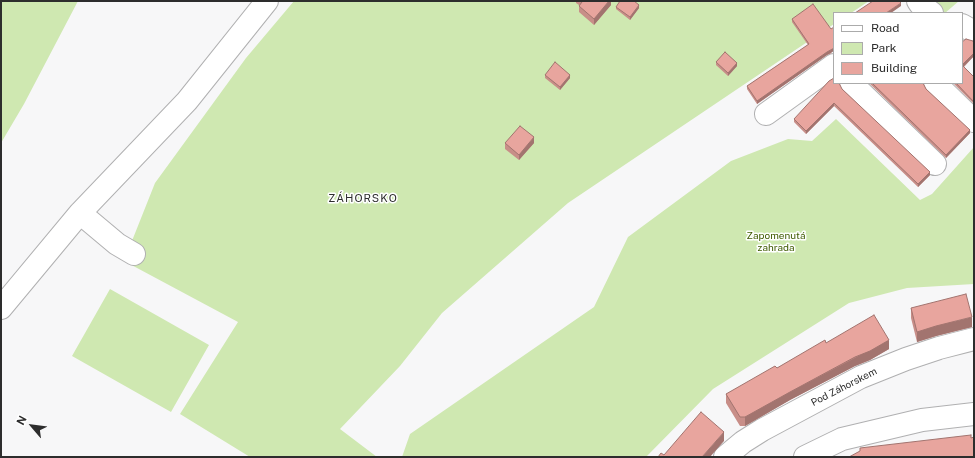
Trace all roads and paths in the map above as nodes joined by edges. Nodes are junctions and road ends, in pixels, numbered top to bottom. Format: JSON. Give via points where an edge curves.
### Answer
{"nodes":[{"id":1,"x":267,"y":1,"type":"edge"},
{"id":2,"x":963,"y":26,"type":"edge"},
{"id":3,"x":974,"y":32,"type":"edge"},
{"id":4,"x":833,"y":67,"type":"edge"},
{"id":5,"x":852,"y":84,"type":"edge"},
{"id":6,"x":936,"y":84,"type":"edge"},
{"id":7,"x":766,"y":114,"type":"dead end"},
{"id":8,"x":974,"y":121,"type":"edge"},
{"id":9,"x":935,"y":164,"type":"dead end"},
{"id":10,"x":80,"y":213,"type":"junction"},
{"id":11,"x":134,"y":254,"type":"dead end"},
{"id":12,"x":1,"y":308,"type":"edge"},
{"id":13,"x":974,"y":339,"type":"edge"},
{"id":14,"x":974,"y":414,"type":"edge"},
{"id":15,"x":725,"y":457,"type":"edge"},
{"id":16,"x":805,"y":457,"type":"edge"}],
"edges":[{"from":1,"to":10,"type":"street","via":[[187,101]]},
{"from":2,"to":3,"type":"street"},
{"from":4,"to":7,"type":"street"},
{"from":5,"to":9,"type":"street"},
{"from":6,"to":8,"type":"street"},
{"from":10,"to":11,"type":"street","via":[[117,244]]},
{"from":10,"to":12,"type":"street"},
{"from":13,"to":15,"type":"street","name":"Pod Záhorskem","via":[[938,348],[861,377],[762,430]]},
{"from":14,"to":16,"type":"street","via":[[922,420],[842,438]]}]}
